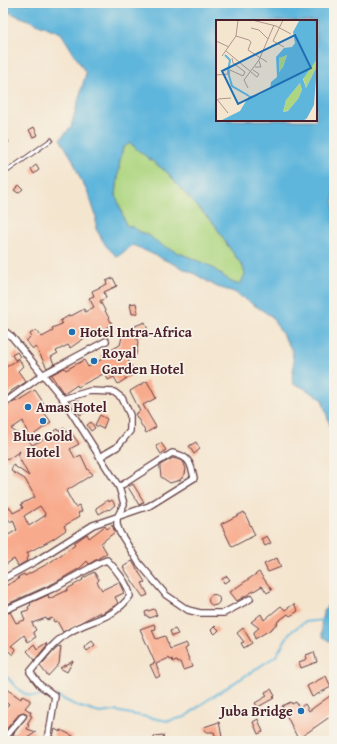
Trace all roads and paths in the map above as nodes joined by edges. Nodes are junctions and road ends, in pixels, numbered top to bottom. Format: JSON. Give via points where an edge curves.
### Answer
{"nodes":[{"id":1,"x":51,"y":140,"type":"dead end"},
{"id":2,"x":3,"y":174,"type":"edge"},
{"id":3,"x":3,"y":330,"type":"edge"},
{"id":4,"x":106,"y":341,"type":"dead end"},
{"id":5,"x":42,"y":375,"type":"junction"},
{"id":6,"x":63,"y":399,"type":"junction"},
{"id":7,"x":3,"y":404,"type":"edge"},
{"id":8,"x":100,"y":457,"type":"junction"},
{"id":9,"x":119,"y":487,"type":"junction"},
{"id":10,"x":117,"y":518,"type":"junction"},
{"id":11,"x":3,"y":579,"type":"edge"},
{"id":12,"x":250,"y":599,"type":"dead end"},
{"id":13,"x":3,"y":611,"type":"edge"},
{"id":14,"x":23,"y":716,"type":"dead end"},
{"id":15,"x":3,"y":740,"type":"edge"},
{"id":16,"x":45,"y":741,"type":"edge"}],
"edges":[{"from":1,"to":2,"type":"lane"},
{"from":3,"to":5,"type":"street","via":[[12,337]]},
{"from":4,"to":5,"type":"street"},
{"from":5,"to":6,"type":"street"},
{"from":5,"to":7,"type":"street"},
{"from":6,"to":8,"type":"street"},
{"from":6,"to":8,"type":"street","via":[[90,391],[114,392],[122,398],[130,415],[130,431],[117,447]]},
{"from":8,"to":9,"type":"street"},
{"from":9,"to":10,"type":"street","via":[[124,504]]},
{"from":9,"to":10,"type":"street","via":[[172,453],[188,459],[194,478],[149,506]]},
{"from":10,"to":11,"type":"street","via":[[93,525]]},
{"from":10,"to":12,"type":"street","via":[[120,533],[139,563],[166,595],[182,607],[200,613],[224,613]]},
{"from":13,"to":16,"type":"street","via":[[107,560],[130,590],[130,596],[119,609],[69,632],[30,672],[40,685],[55,696],[49,734]]},
{"from":14,"to":15,"type":"street"}]}
